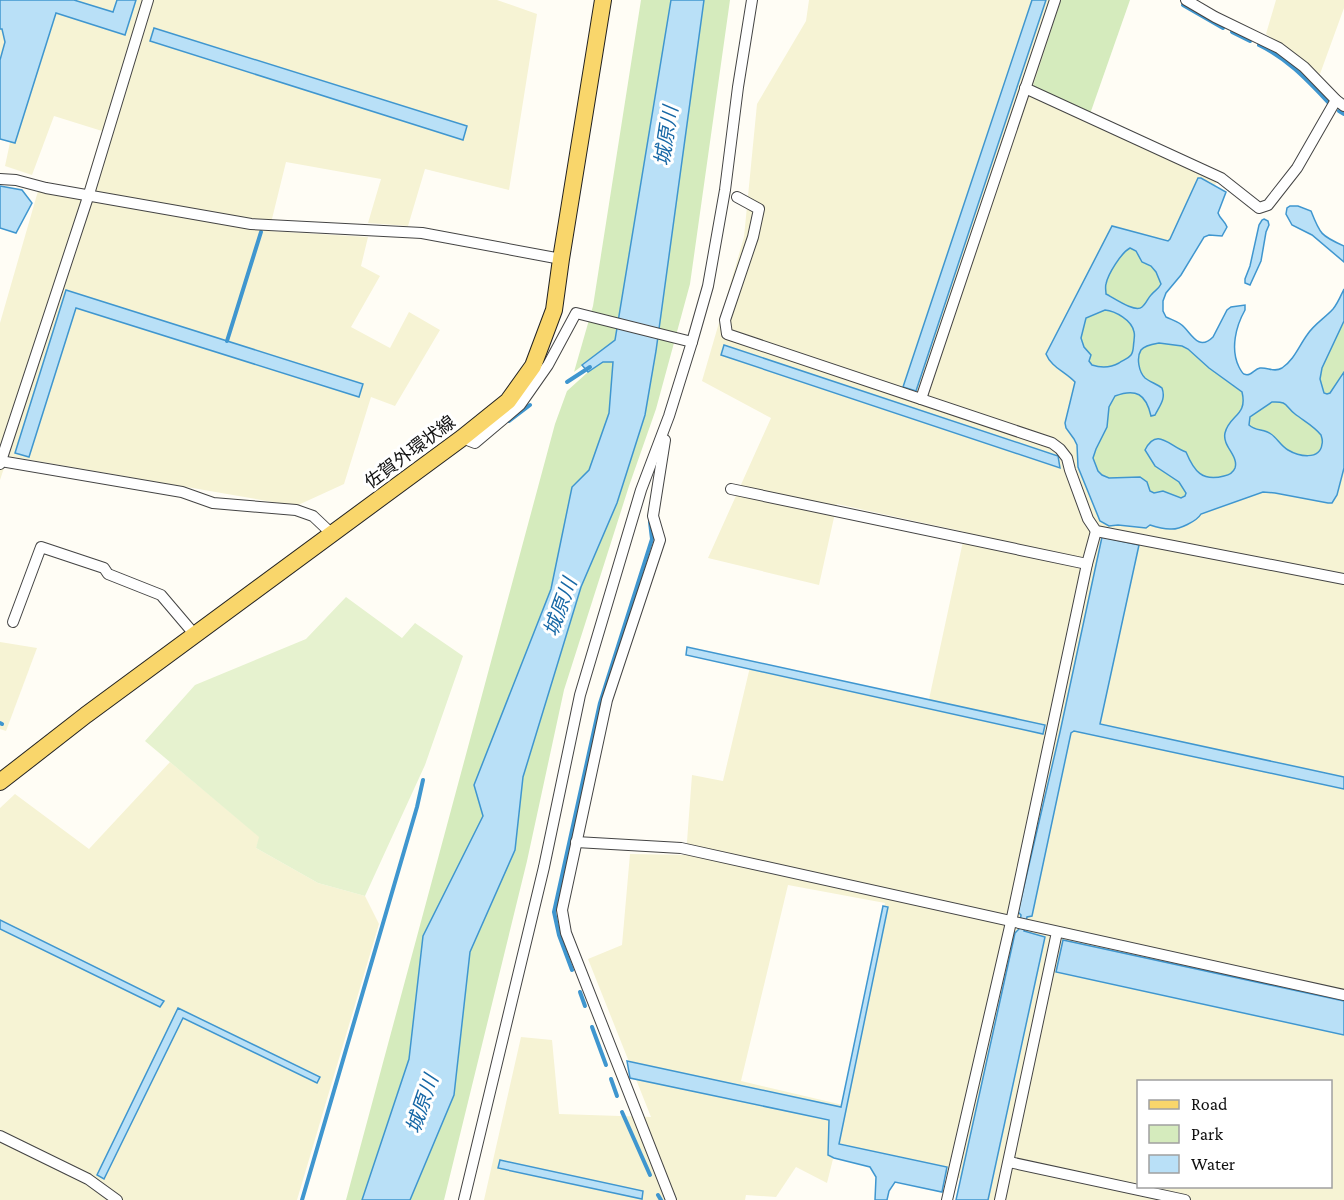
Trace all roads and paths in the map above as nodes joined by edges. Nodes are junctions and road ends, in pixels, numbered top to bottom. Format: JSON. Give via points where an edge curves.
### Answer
{"nodes":[{"id":1,"x":148,"y":0,"type":"edge"},
{"id":2,"x":603,"y":0,"type":"edge"},
{"id":3,"x":752,"y":0,"type":"edge"},
{"id":4,"x":1055,"y":0,"type":"edge"},
{"id":5,"x":1186,"y":0,"type":"edge"},
{"id":6,"x":1025,"y":88,"type":"junction"},
{"id":7,"x":1340,"y":104,"type":"edge"},
{"id":8,"x":0,"y":179,"type":"edge"},
{"id":9,"x":89,"y":194,"type":"junction"},
{"id":10,"x":737,"y":197,"type":"dead end"},
{"id":11,"x":561,"y":259,"type":"junction"},
{"id":12,"x":692,"y":342,"type":"junction"},
{"id":13,"x":921,"y":399,"type":"junction"},
{"id":14,"x":669,"y":416,"type":"junction"},
{"id":15,"x":462,"y":438,"type":"junction"},
{"id":16,"x":0,"y":462,"type":"edge"},
{"id":17,"x":731,"y":489,"type":"dead end"},
{"id":18,"x":1096,"y":531,"type":"junction"},
{"id":19,"x":332,"y":534,"type":"junction"},
{"id":20,"x":1087,"y":564,"type":"junction"},
{"id":21,"x":1344,"y":579,"type":"edge"},
{"id":22,"x":13,"y":622,"type":"dead end"},
{"id":23,"x":195,"y":635,"type":"junction"},
{"id":24,"x":0,"y":782,"type":"edge"},
{"id":25,"x":576,"y":842,"type":"junction"},
{"id":26,"x":1019,"y":924,"type":"junction"},
{"id":27,"x":1058,"y":932,"type":"junction"},
{"id":28,"x":1344,"y":995,"type":"edge"},
{"id":29,"x":0,"y":1136,"type":"edge"},
{"id":30,"x":1009,"y":1162,"type":"junction"},
{"id":31,"x":117,"y":1200,"type":"edge"},
{"id":32,"x":464,"y":1200,"type":"edge"},
{"id":33,"x":671,"y":1200,"type":"edge"},
{"id":34,"x":947,"y":1200,"type":"edge"},
{"id":35,"x":1000,"y":1200,"type":"edge"},
{"id":36,"x":1185,"y":1200,"type":"edge"}],
"edges":[{"from":1,"to":9,"type":"street"},
{"from":2,"to":11,"type":"main road","name":"佐賀外環状線"},
{"from":3,"to":12,"type":"street","via":[[725,190],[708,286]]},
{"from":4,"to":6,"type":"street"},
{"from":5,"to":7,"type":"street","via":[[1279,48]]},
{"from":6,"to":7,"type":"street","via":[[1221,178],[1259,207],[1268,205]]},
{"from":6,"to":13,"type":"street"},
{"from":8,"to":9,"type":"street"},
{"from":9,"to":11,"type":"street","via":[[251,224],[422,232]]},
{"from":9,"to":16,"type":"street"},
{"from":10,"to":13,"type":"street","via":[[759,208],[725,320],[727,334]]},
{"from":11,"to":15,"type":"main road","name":"佐賀外環状線","via":[[554,310],[533,366],[508,400]]},
{"from":12,"to":14,"type":"street"},
{"from":12,"to":15,"type":"street","via":[[576,314],[520,405],[475,443]]},
{"from":13,"to":18,"type":"street","via":[[1060,449]]},
{"from":14,"to":25,"type":"street","via":[[653,516],[660,540],[607,700]]},
{"from":14,"to":32,"type":"street","via":[[641,490],[579,696],[544,867]]},
{"from":15,"to":19,"type":"main road","name":"佐賀外環状線"},
{"from":16,"to":19,"type":"street","via":[[182,492],[213,503],[296,510],[313,516]]},
{"from":17,"to":20,"type":"street"},
{"from":18,"to":20,"type":"street"},
{"from":18,"to":21,"type":"street"},
{"from":19,"to":23,"type":"main road","name":"佐賀外環状線"},
{"from":20,"to":26,"type":"street"},
{"from":22,"to":23,"type":"street","via":[[41,547],[104,568],[108,574],[161,595]]},
{"from":23,"to":24,"type":"main road","name":"佐賀外環状線"},
{"from":25,"to":26,"type":"street","via":[[681,848]]},
{"from":25,"to":33,"type":"street","via":[[562,910],[566,933]]},
{"from":26,"to":27,"type":"street"},
{"from":26,"to":34,"type":"street"},
{"from":27,"to":28,"type":"street"},
{"from":27,"to":30,"type":"street"},
{"from":29,"to":31,"type":"street","via":[[88,1179]]},
{"from":30,"to":35,"type":"street"},
{"from":30,"to":36,"type":"street"}]}
